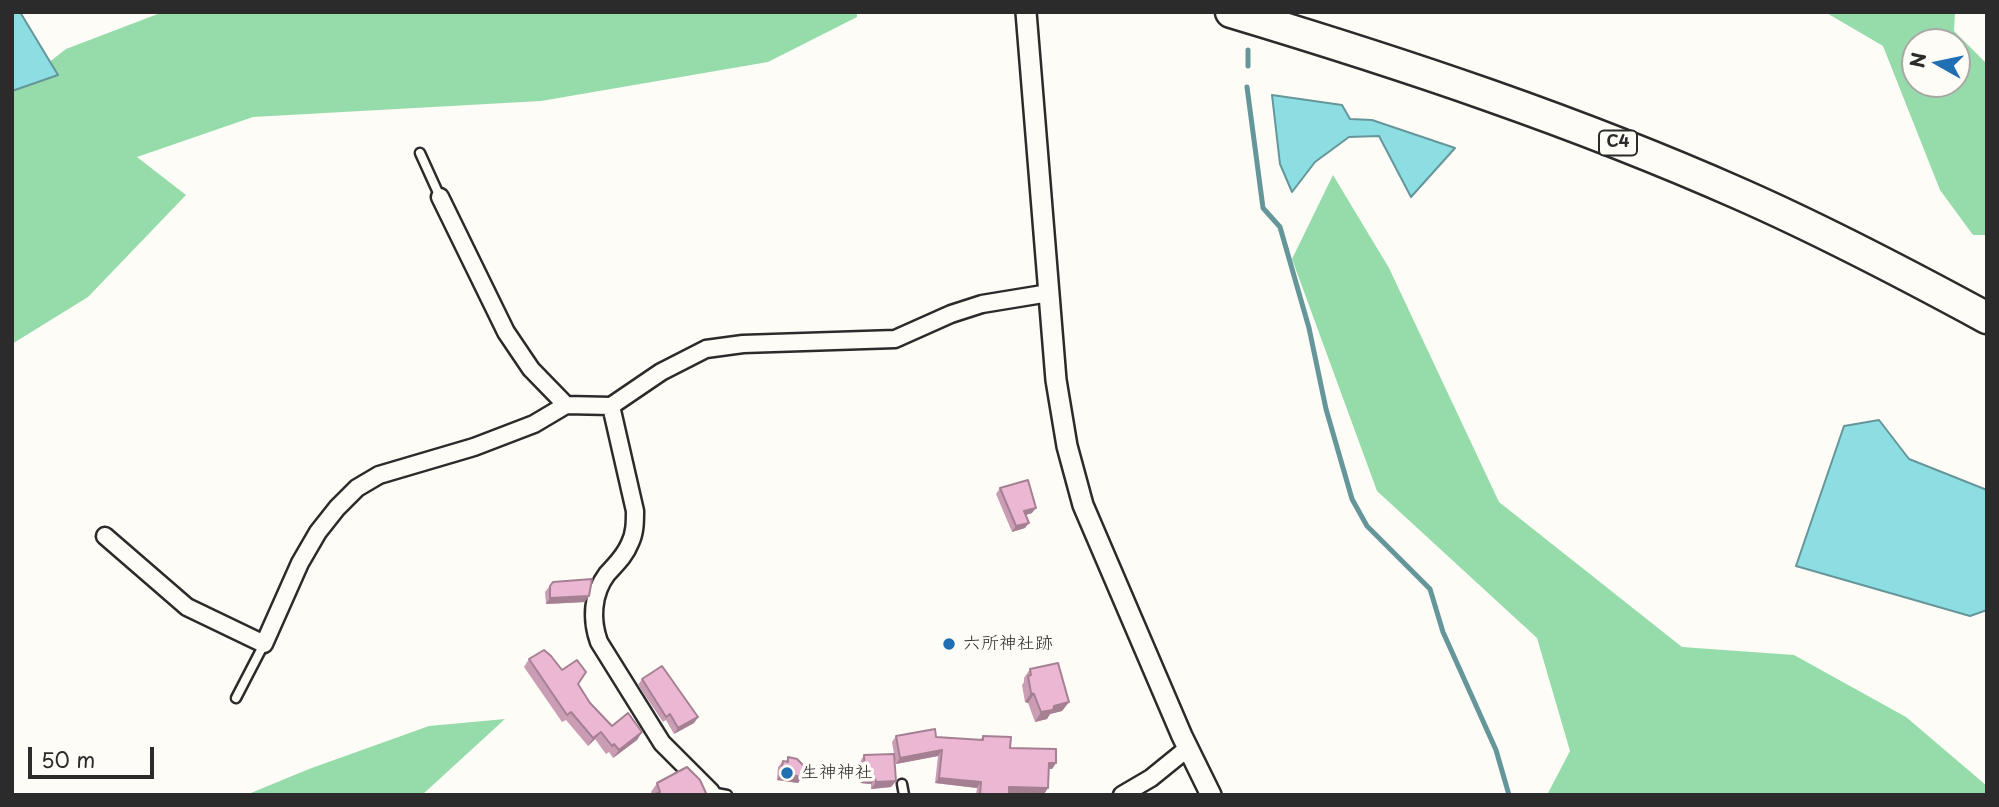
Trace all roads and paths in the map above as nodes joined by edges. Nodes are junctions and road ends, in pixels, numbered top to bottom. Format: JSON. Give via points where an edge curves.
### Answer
{"nodes":[{"id":1,"x":1026,"y":12,"type":"edge"},
{"id":2,"x":1231,"y":12,"type":"edge"},
{"id":3,"x":420,"y":153,"type":"dead end"},
{"id":4,"x":440,"y":197,"type":"joint"},
{"id":5,"x":1049,"y":293,"type":"junction"},
{"id":6,"x":1987,"y":318,"type":"edge"},
{"id":7,"x":566,"y":405,"type":"junction"},
{"id":8,"x":611,"y":406,"type":"junction"},
{"id":9,"x":105,"y":536,"type":"dead end"},
{"id":10,"x":264,"y":644,"type":"junction"},
{"id":11,"x":236,"y":698,"type":"dead end"},
{"id":12,"x":1188,"y":748,"type":"junction"},
{"id":13,"x":902,"y":784,"type":"dead end"},
{"id":14,"x":716,"y":794,"type":"edge"},
{"id":15,"x":904,"y":795,"type":"edge"},
{"id":16,"x":1122,"y":795,"type":"edge"},
{"id":17,"x":1210,"y":795,"type":"edge"}],
"edges":[{"from":1,"to":5,"type":"street"},
{"from":2,"to":6,"type":"highway","number":"C4","via":[[1561,120],[1742,194]]},
{"from":3,"to":4,"type":"lane"},
{"from":4,"to":7,"type":"street","via":[[506,332],[531,369]]},
{"from":5,"to":8,"type":"street","via":[[982,304],[895,339],[706,349]]},
{"from":5,"to":12,"type":"street","via":[[1056,380],[1083,505]]},
{"from":7,"to":8,"type":"street"},
{"from":7,"to":10,"type":"street","via":[[534,424],[379,475],[357,488],[312,542]]},
{"from":8,"to":14,"type":"street","via":[[635,528],[623,558],[597,590],[594,628],[662,743]]},
{"from":9,"to":10,"type":"street","via":[[187,607]]},
{"from":10,"to":11,"type":"lane"},
{"from":12,"to":16,"type":"street"},
{"from":12,"to":17,"type":"street"},
{"from":13,"to":15,"type":"lane"}]}
